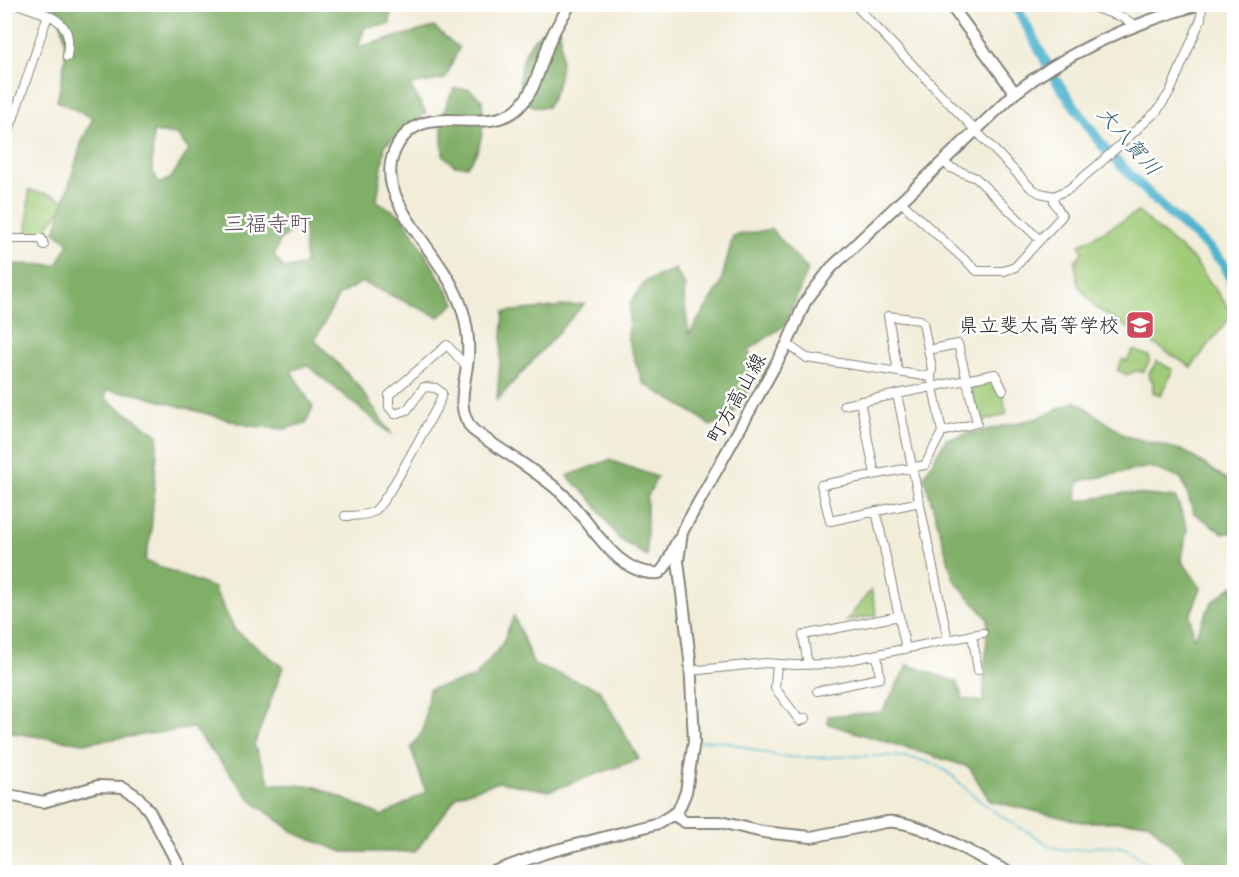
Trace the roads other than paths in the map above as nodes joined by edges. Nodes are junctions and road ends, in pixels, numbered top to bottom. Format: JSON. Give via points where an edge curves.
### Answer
{"nodes":[{"id":1,"x":6,"y":4,"type":"edge"},
{"id":2,"x":17,"y":4,"type":"edge"},
{"id":3,"x":570,"y":4,"type":"edge"},
{"id":4,"x":854,"y":4,"type":"edge"},
{"id":5,"x":950,"y":4,"type":"edge"},
{"id":6,"x":1083,"y":4,"type":"edge"},
{"id":7,"x":1201,"y":4,"type":"edge"},
{"id":8,"x":4,"y":10,"type":"edge"},
{"id":9,"x":48,"y":15,"type":"junction"},
{"id":10,"x":1137,"y":26,"type":"junction"},
{"id":11,"x":67,"y":57,"type":"dead end"},
{"id":12,"x":1015,"y":93,"type":"junction"},
{"id":13,"x":4,"y":115,"type":"edge"},
{"id":14,"x":14,"y":118,"type":"junction"},
{"id":15,"x":976,"y":131,"type":"junction"},
{"id":16,"x":4,"y":146,"type":"edge"},
{"id":17,"x":944,"y":161,"type":"junction"},
{"id":18,"x":1054,"y":196,"type":"junction"},
{"id":19,"x":901,"y":202,"type":"junction"},
{"id":20,"x":4,"y":239,"type":"edge"},
{"id":21,"x":1040,"y":240,"type":"junction"},
{"id":22,"x":44,"y":245,"type":"dead end"},
{"id":23,"x":787,"y":344,"type":"junction"},
{"id":24,"x":928,"y":350,"type":"junction"},
{"id":25,"x":467,"y":367,"type":"junction"},
{"id":26,"x":897,"y":371,"type":"junction"},
{"id":27,"x":931,"y":377,"type":"junction"},
{"id":28,"x":966,"y":380,"type":"junction"},
{"id":29,"x":933,"y":387,"type":"junction"},
{"id":30,"x":1003,"y":390,"type":"dead end"},
{"id":31,"x":897,"y":394,"type":"junction"},
{"id":32,"x":860,"y":401,"type":"junction"},
{"id":33,"x":844,"y":405,"type":"dead end"},
{"id":34,"x":942,"y":432,"type":"junction"},
{"id":35,"x":911,"y":466,"type":"junction"},
{"id":36,"x":875,"y":474,"type":"junction"},
{"id":37,"x":920,"y":502,"type":"junction"},
{"id":38,"x":876,"y":511,"type":"junction"},
{"id":39,"x":345,"y":516,"type":"dead end"},
{"id":40,"x":682,"y":532,"type":"junction"},
{"id":41,"x":899,"y":616,"type":"junction"},
{"id":42,"x":983,"y":633,"type":"dead end"},
{"id":43,"x":970,"y":635,"type":"junction"},
{"id":44,"x":948,"y":640,"type":"junction"},
{"id":45,"x":906,"y":648,"type":"junction"},
{"id":46,"x":877,"y":654,"type":"junction"},
{"id":47,"x":777,"y":664,"type":"junction"},
{"id":48,"x":808,"y":665,"type":"junction"},
{"id":49,"x":978,"y":670,"type":"dead end"},
{"id":50,"x":689,"y":671,"type":"junction"},
{"id":51,"x":817,"y":691,"type":"dead end"},
{"id":52,"x":806,"y":718,"type":"dead end"},
{"id":53,"x":4,"y":794,"type":"edge"},
{"id":54,"x":674,"y":814,"type":"junction"},
{"id":55,"x":182,"y":873,"type":"edge"},
{"id":56,"x":494,"y":873,"type":"edge"},
{"id":57,"x":1008,"y":873,"type":"edge"}],
"edges":[{"from":1,"to":8,"type":"street"},
{"from":2,"to":9,"type":"street"},
{"from":3,"to":25,"type":"street","via":[[552,36],[530,92],[514,110],[499,118],[450,119],[421,125],[404,136],[392,157],[390,174],[396,196],[460,303],[468,341]]},
{"from":4,"to":15,"type":"street"},
{"from":5,"to":12,"type":"street"},
{"from":6,"to":10,"type":"street"},
{"from":7,"to":10,"type":"street","name":"町方高山線"},
{"from":7,"to":18,"type":"street","via":[[1201,19],[1167,98],[1077,184]]},
{"from":9,"to":11,"type":"street","via":[[66,30],[70,39]]},
{"from":9,"to":14,"type":"street"},
{"from":10,"to":12,"type":"street","name":"町方高山線","via":[[1065,58]]},
{"from":12,"to":15,"type":"street","name":"町方高山線"},
{"from":13,"to":14,"type":"street"},
{"from":14,"to":16,"type":"street"},
{"from":15,"to":17,"type":"street","name":"町方高山線"},
{"from":15,"to":18,"type":"street","via":[[1031,188]]},
{"from":17,"to":19,"type":"street","name":"町方高山線"},
{"from":17,"to":21,"type":"street","via":[[976,178]]},
{"from":18,"to":21,"type":"street","via":[[1062,216]]},
{"from":19,"to":21,"type":"street","via":[[977,272],[1015,267]]},
{"from":19,"to":23,"type":"street","name":"町方高山線","via":[[813,289]]},
{"from":20,"to":22,"type":"street","via":[[42,239]]},
{"from":23,"to":26,"type":"street","via":[[807,358]]},
{"from":23,"to":40,"type":"street","name":"町方高山線"},
{"from":24,"to":26,"type":"street","via":[[920,320],[888,316]]},
{"from":24,"to":27,"type":"street"},
{"from":24,"to":28,"type":"street","via":[[958,344]]},
{"from":25,"to":39,"type":"street","via":[[447,345],[390,396],[389,407],[395,414],[407,410],[424,387],[442,393],[375,512]]},
{"from":25,"to":40,"type":"street","via":[[461,404],[468,425],[561,492],[614,554],[638,569],[659,573]]},
{"from":26,"to":27,"type":"street"},
{"from":27,"to":29,"type":"street"},
{"from":28,"to":29,"type":"street"},
{"from":28,"to":30,"type":"street","via":[[995,374]]},
{"from":28,"to":34,"type":"street","via":[[977,423]]},
{"from":29,"to":31,"type":"street"},
{"from":29,"to":34,"type":"street"},
{"from":31,"to":32,"type":"street"},
{"from":31,"to":35,"type":"street"},
{"from":32,"to":33,"type":"street"},
{"from":32,"to":36,"type":"street"},
{"from":34,"to":35,"type":"street","via":[[925,465]]},
{"from":35,"to":36,"type":"street"},
{"from":35,"to":37,"type":"street"},
{"from":36,"to":38,"type":"street","via":[[821,485],[830,521]]},
{"from":37,"to":38,"type":"street"},
{"from":37,"to":44,"type":"street"},
{"from":38,"to":41,"type":"street"},
{"from":40,"to":50,"type":"street","name":"町方高山線","via":[[678,561]]},
{"from":41,"to":45,"type":"street"},
{"from":41,"to":48,"type":"street","via":[[803,635]]},
{"from":42,"to":43,"type":"street"},
{"from":43,"to":44,"type":"street"},
{"from":43,"to":49,"type":"street"},
{"from":44,"to":45,"type":"street"},
{"from":45,"to":46,"type":"street"},
{"from":46,"to":48,"type":"street"},
{"from":46,"to":51,"type":"street","via":[[880,678]]},
{"from":47,"to":48,"type":"street"},
{"from":47,"to":50,"type":"street"},
{"from":47,"to":52,"type":"street","via":[[775,688],[800,721]]},
{"from":50,"to":54,"type":"street","name":"町方高山線","via":[[694,741],[686,792]]},
{"from":53,"to":55,"type":"street","via":[[43,802],[98,786],[123,786],[150,812]]},
{"from":54,"to":56,"type":"street","via":[[659,824],[545,853]]},
{"from":54,"to":57,"type":"street","via":[[685,822],[720,822],[811,837],[899,822],[923,829]]}]}
